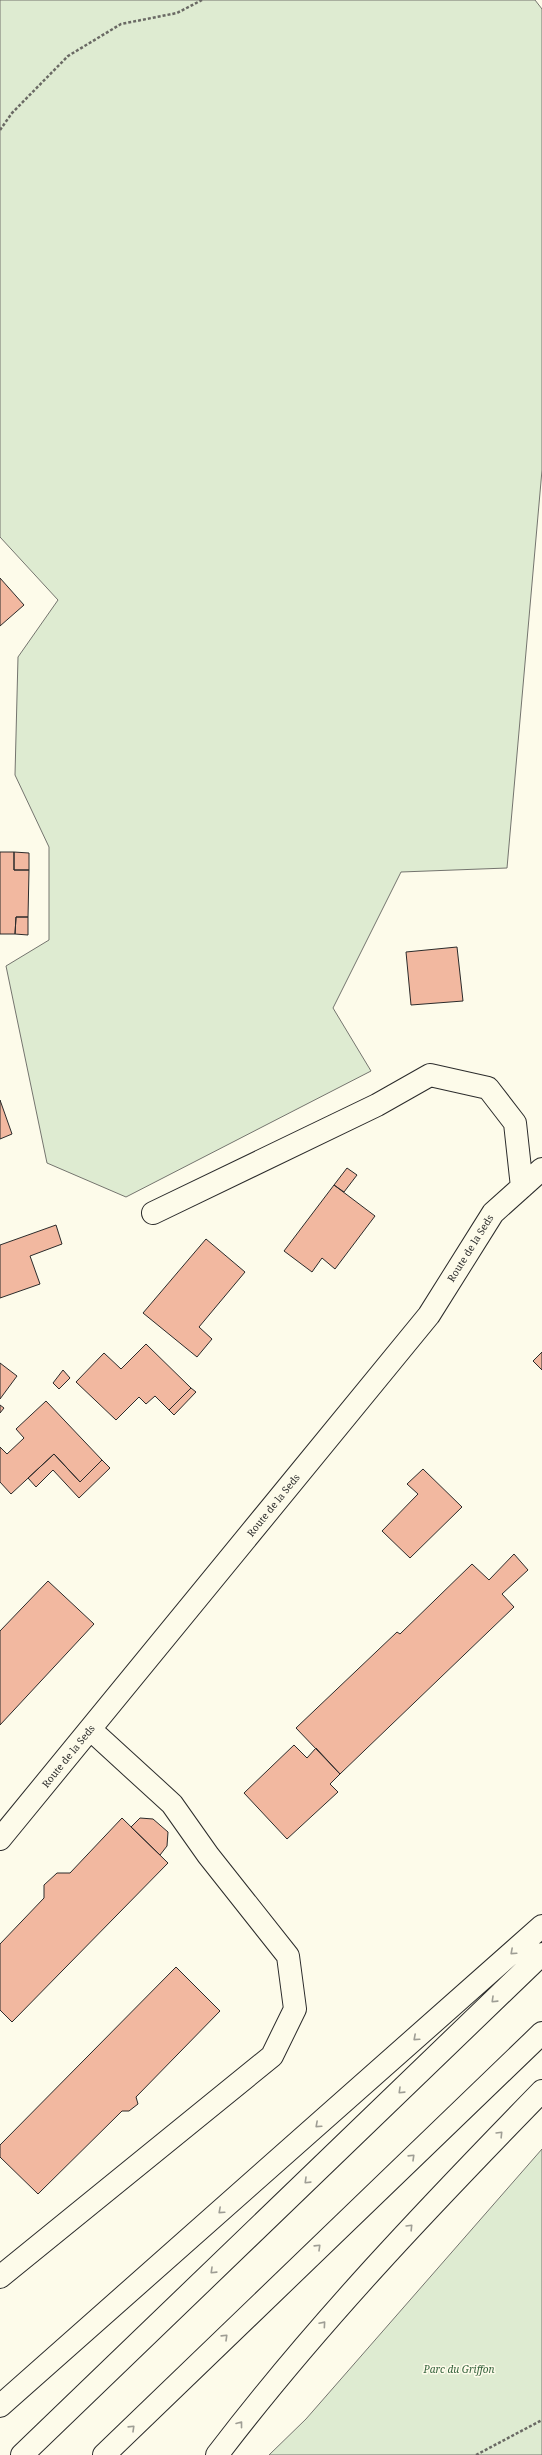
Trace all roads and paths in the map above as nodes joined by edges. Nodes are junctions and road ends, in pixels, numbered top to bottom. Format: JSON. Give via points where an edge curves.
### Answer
{"nodes":[{"id":1,"x":202,"y":0,"type":"edge"},
{"id":2,"x":0,"y":130,"type":"edge"},
{"id":3,"x":542,"y":1169,"type":"edge"},
{"id":4,"x":522,"y":1187,"type":"junction"},
{"id":5,"x":153,"y":1213,"type":"dead end"},
{"id":6,"x":90,"y":1729,"type":"junction"},
{"id":7,"x":0,"y":1840,"type":"edge"},
{"id":8,"x":542,"y":1926,"type":"edge"},
{"id":9,"x":542,"y":1954,"type":"edge"},
{"id":10,"x":542,"y":2032,"type":"edge"},
{"id":11,"x":542,"y":2091,"type":"edge"},
{"id":12,"x":0,"y":2278,"type":"edge"},
{"id":13,"x":0,"y":2406,"type":"edge"},
{"id":14,"x":542,"y":2420,"type":"edge"},
{"id":15,"x":22,"y":2455,"type":"edge"},
{"id":16,"x":104,"y":2455,"type":"edge"},
{"id":17,"x":216,"y":2455,"type":"edge"},
{"id":18,"x":476,"y":2455,"type":"edge"}],
"edges":[{"from":1,"to":2,"type":"path","via":[[177,13],[121,24],[68,56],[12,113]]},
{"from":3,"to":4,"type":"main road","name":"Route de la Seds"},
{"from":4,"to":5,"type":"main road","via":[[515,1123],[488,1088],[430,1075],[377,1106]]},
{"from":4,"to":6,"type":"main road","name":"Route de la Seds","via":[[493,1213],[429,1315]]},
{"from":6,"to":7,"type":"main road","name":"Route de la Seds"},
{"from":6,"to":12,"type":"main road","via":[[172,1804],[208,1855],[288,1956],[295,2009],[272,2056]]},
{"from":8,"to":13,"type":"main road","one_way":true},
{"from":9,"to":15,"type":"main road","one_way":true},
{"from":16,"to":10,"type":"main road","one_way":true},
{"from":17,"to":11,"type":"main road","one_way":true,"via":[[322,2324],[401,2236]]},
{"from":14,"to":18,"type":"path"}]}
